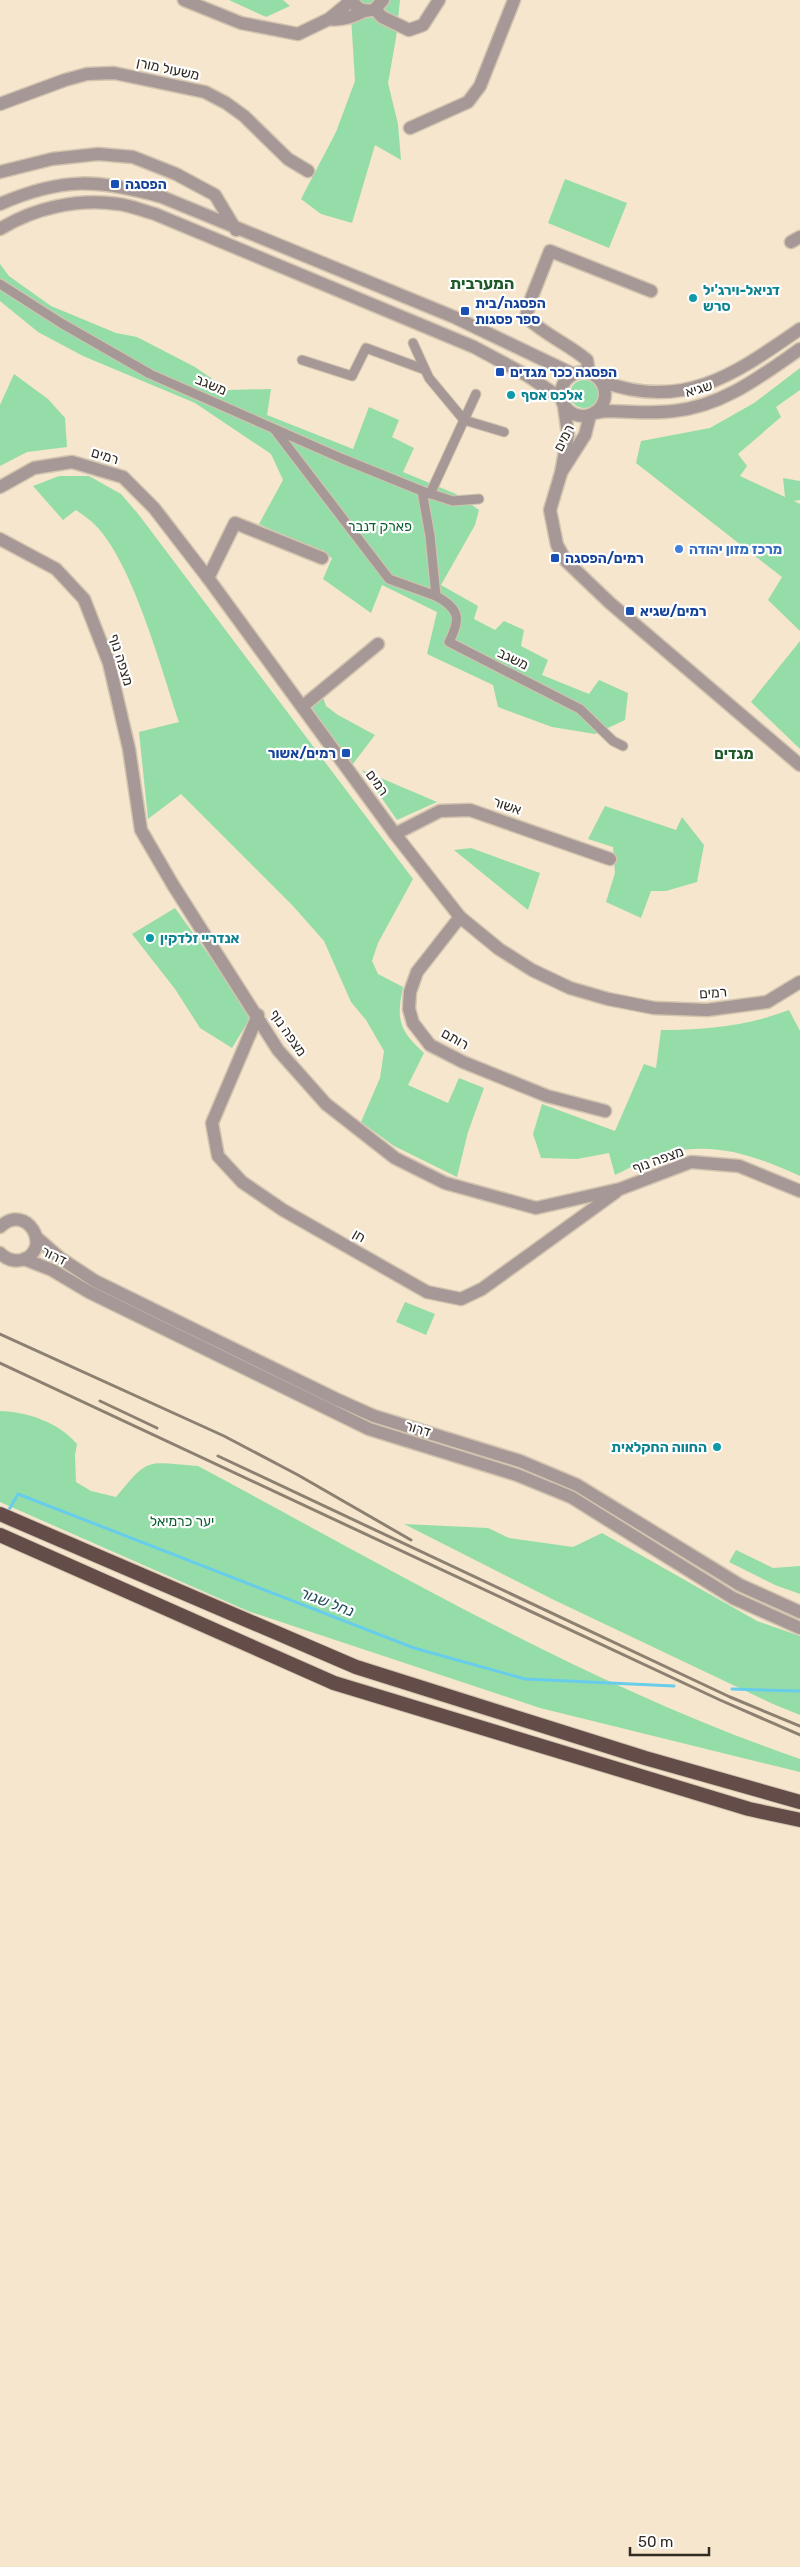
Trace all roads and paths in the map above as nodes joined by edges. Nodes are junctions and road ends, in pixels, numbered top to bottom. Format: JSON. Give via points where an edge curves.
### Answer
{"nodes":[{"id":1,"x":184,"y":0,"type":"edge"},
{"id":2,"x":351,"y":0,"type":"edge"},
{"id":3,"x":440,"y":0,"type":"edge"},
{"id":4,"x":514,"y":0,"type":"edge"},
{"id":5,"x":374,"y":7,"type":"edge"},
{"id":6,"x":329,"y":19,"type":"junction"},
{"id":7,"x":0,"y":104,"type":"edge"},
{"id":8,"x":410,"y":128,"type":"dead end"},
{"id":9,"x":308,"y":171,"type":"dead end"},
{"id":10,"x":0,"y":172,"type":"edge"},
{"id":11,"x":0,"y":204,"type":"edge"},
{"id":12,"x":0,"y":229,"type":"edge"},
{"id":13,"x":236,"y":230,"type":"junction"},
{"id":14,"x":232,"y":246,"type":"junction"},
{"id":15,"x":0,"y":284,"type":"edge"},
{"id":16,"x":650,"y":291,"type":"dead end"},
{"id":17,"x":800,"y":329,"type":"edge"},
{"id":18,"x":413,"y":343,"type":"dead end"},
{"id":19,"x":800,"y":349,"type":"edge"},
{"id":20,"x":302,"y":360,"type":"dead end"},
{"id":21,"x":423,"y":368,"type":"junction"},
{"id":22,"x":589,"y":373,"type":"junction"},
{"id":23,"x":573,"y":374,"type":"junction"},
{"id":24,"x":601,"y":381,"type":"junction"},
{"id":25,"x":476,"y":394,"type":"dead end"},
{"id":26,"x":563,"y":403,"type":"junction"},
{"id":27,"x":592,"y":414,"type":"junction"},
{"id":28,"x":464,"y":420,"type":"junction"},
{"id":29,"x":274,"y":429,"type":"junction"},
{"id":30,"x":504,"y":432,"type":"dead end"},
{"id":31,"x":561,"y":473,"type":"junction"},
{"id":32,"x":0,"y":487,"type":"edge"},
{"id":33,"x":426,"y":492,"type":"junction"},
{"id":34,"x":478,"y":499,"type":"dead end"},
{"id":35,"x":0,"y":539,"type":"edge"},
{"id":36,"x":322,"y":558,"type":"dead end"},
{"id":37,"x":208,"y":578,"type":"junction"},
{"id":38,"x":436,"y":596,"type":"junction"},
{"id":39,"x":378,"y":644,"type":"dead end"},
{"id":40,"x":303,"y":706,"type":"junction"},
{"id":41,"x":623,"y":746,"type":"dead end"},
{"id":42,"x":800,"y":764,"type":"edge"},
{"id":43,"x":395,"y":834,"type":"junction"},
{"id":44,"x":610,"y":859,"type":"dead end"},
{"id":45,"x":460,"y":917,"type":"junction"},
{"id":46,"x":800,"y":982,"type":"edge"},
{"id":47,"x":258,"y":1015,"type":"junction"},
{"id":48,"x":605,"y":1112,"type":"dead end"},
{"id":49,"x":620,"y":1189,"type":"junction"},
{"id":50,"x":800,"y":1191,"type":"edge"},
{"id":51,"x":2,"y":1222,"type":"edge"},
{"id":52,"x":36,"y":1237,"type":"junction"},
{"id":53,"x":0,"y":1253,"type":"edge"},
{"id":54,"x":24,"y":1259,"type":"junction"},
{"id":55,"x":6,"y":1517,"type":"edge"},
{"id":56,"x":2,"y":1536,"type":"edge"},
{"id":57,"x":800,"y":1612,"type":"edge"},
{"id":58,"x":800,"y":1628,"type":"edge"},
{"id":59,"x":800,"y":1802,"type":"edge"},
{"id":60,"x":800,"y":1820,"type":"edge"}],
"edges":[{"from":1,"to":6,"type":"street","via":[[241,23],[298,34]]},
{"from":2,"to":5,"type":"street","via":[[357,7]]},
{"from":2,"to":6,"type":"street"},
{"from":3,"to":5,"type":"street","via":[[423,25],[409,30],[382,17]]},
{"from":4,"to":8,"type":"street","via":[[480,86],[468,102]]},
{"from":5,"to":6,"type":"street","via":[[337,20]]},
{"from":7,"to":9,"type":"street","name":"משעול מורן","via":[[87,74],[106,73],[205,92],[244,116],[288,159]]},
{"from":10,"to":13,"type":"street","via":[[52,159],[98,154],[133,157],[176,174],[215,195]]},
{"from":11,"to":13,"type":"street","via":[[56,185],[92,183],[162,198]]},
{"from":12,"to":14,"type":"street","via":[[54,206],[94,201],[155,214]]},
{"from":13,"to":14,"type":"street"},
{"from":13,"to":23,"type":"street","via":[[454,317]]},
{"from":14,"to":26,"type":"street","via":[[474,347],[528,376]]},
{"from":15,"to":29,"type":"street","name":"משגב","via":[[150,374]]},
{"from":16,"to":22,"type":"street","via":[[550,251],[526,317],[540,330],[588,360]]},
{"from":17,"to":24,"type":"street","name":"שגיא","via":[[732,375],[701,386],[644,393]]},
{"from":18,"to":21,"type":"street"},
{"from":19,"to":27,"type":"street","name":"שגיא","via":[[738,391],[705,405],[675,411],[605,411]]},
{"from":20,"to":21,"type":"street","via":[[352,376],[366,348]]},
{"from":21,"to":28,"type":"street"},
{"from":22,"to":23,"type":"street"},
{"from":22,"to":24,"type":"street"},
{"from":23,"to":26,"type":"street","via":[[563,385]]},
{"from":24,"to":27,"type":"street","via":[[604,402]]},
{"from":25,"to":28,"type":"street"},
{"from":26,"to":27,"type":"street","via":[[575,415]]},
{"from":26,"to":31,"type":"street","name":"רמים","via":[[568,435]]},
{"from":27,"to":31,"type":"street","name":"רמים","via":[[585,435]]},
{"from":28,"to":30,"type":"street"},
{"from":28,"to":33,"type":"street"},
{"from":29,"to":33,"type":"street","name":"משגב"},
{"from":29,"to":38,"type":"street","via":[[389,579]]},
{"from":31,"to":42,"type":"street","name":"רמים","via":[[550,510],[557,544],[566,561],[610,603]]},
{"from":32,"to":37,"type":"street","name":"רמים","via":[[34,468],[72,462],[124,478],[154,508]]},
{"from":33,"to":34,"type":"street","name":"משגב","via":[[453,501]]},
{"from":33,"to":38,"type":"street"},
{"from":35,"to":47,"type":"street","name":"מצפה נוף","via":[[56,569],[84,599],[109,663],[129,749],[141,830]]},
{"from":36,"to":37,"type":"street","via":[[236,524]]},
{"from":37,"to":40,"type":"street","name":"רמים"},
{"from":38,"to":41,"type":"street","name":"משגב","via":[[448,603],[458,618],[458,626],[449,642],[580,709],[613,741]]},
{"from":39,"to":40,"type":"street"},
{"from":40,"to":43,"type":"street","name":"רמים"},
{"from":43,"to":44,"type":"street","name":"אשור","via":[[440,811],[470,810]]},
{"from":43,"to":45,"type":"street","name":"רמים"},
{"from":45,"to":46,"type":"street","name":"רמים","via":[[532,970],[608,999],[654,1008],[712,1010],[767,1002]]},
{"from":45,"to":48,"type":"street","name":"רותם","via":[[417,972],[410,992],[409,1009],[413,1023],[430,1045],[463,1062],[547,1096]]},
{"from":47,"to":49,"type":"street","name":"מצפה נוף","via":[[278,1050],[326,1104],[395,1158],[444,1183],[536,1208]]},
{"from":47,"to":49,"type":"street","name":"חן","via":[[212,1123],[218,1156],[242,1182],[283,1210],[427,1292],[461,1299],[482,1289]]},
{"from":49,"to":50,"type":"street","name":"מצפה נוף","via":[[691,1162],[739,1166]]},
{"from":51,"to":52,"type":"street","name":"דרור","via":[[24,1221],[34,1230]]},
{"from":52,"to":54,"type":"street","via":[[34,1250]]},
{"from":52,"to":57,"type":"street","name":"דרור","via":[[95,1281],[336,1399],[374,1416],[520,1461],[578,1485],[740,1586]]},
{"from":53,"to":54,"type":"street","name":"דרור","via":[[11,1260]]},
{"from":54,"to":58,"type":"street","name":"דרור","via":[[52,1270],[89,1292],[369,1429],[517,1475],[571,1497],[733,1598]]},
{"from":55,"to":59,"type":"highway","via":[[356,1667],[645,1758]]},
{"from":56,"to":60,"type":"highway","via":[[334,1683],[749,1809]]}]}
